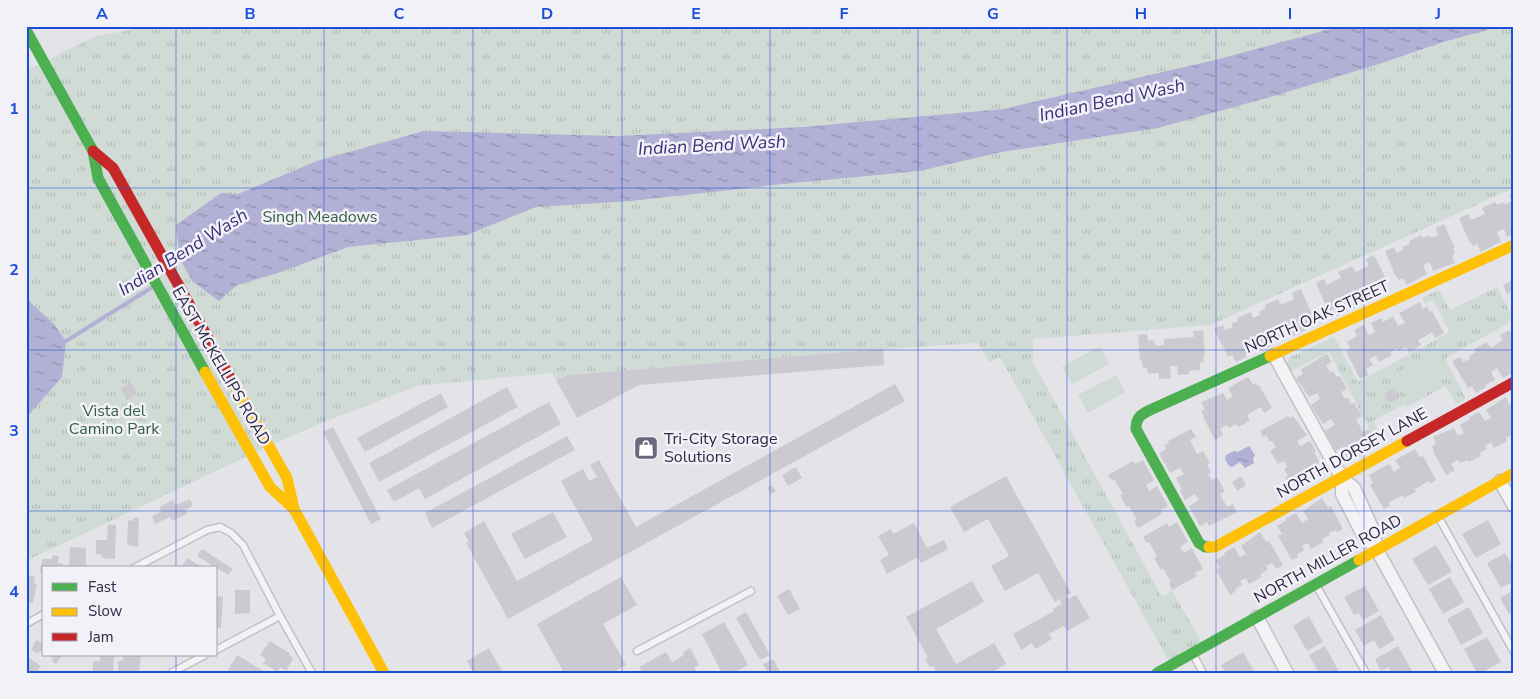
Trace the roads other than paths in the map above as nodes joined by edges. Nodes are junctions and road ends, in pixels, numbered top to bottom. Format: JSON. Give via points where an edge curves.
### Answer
{"nodes":[{"id":1,"x":28,"y":37,"type":"edge"},
{"id":2,"x":93,"y":151,"type":"junction"},
{"id":3,"x":1514,"y":245,"type":"edge"},
{"id":4,"x":1274,"y":355,"type":"junction"},
{"id":5,"x":1514,"y":382,"type":"edge"},
{"id":6,"x":1514,"y":473,"type":"edge"},
{"id":7,"x":1342,"y":478,"type":"junction"},
{"id":8,"x":1500,"y":481,"type":"junction"},
{"id":9,"x":1514,"y":506,"type":"edge"},
{"id":10,"x":294,"y":509,"type":"junction"},
{"id":11,"x":1438,"y":516,"type":"junction"},
{"id":12,"x":1205,"y":548,"type":"joint"},
{"id":13,"x":1377,"y":550,"type":"junction"},
{"id":14,"x":138,"y":566,"type":"edge"},
{"id":15,"x":1316,"y":584,"type":"junction"},
{"id":16,"x":752,"y":591,"type":"dead end"},
{"id":17,"x":42,"y":615,"type":"edge"},
{"id":18,"x":280,"y":616,"type":"junction"},
{"id":19,"x":1257,"y":617,"type":"junction"},
{"id":20,"x":26,"y":624,"type":"edge"},
{"id":21,"x":218,"y":649,"type":"edge"},
{"id":22,"x":637,"y":651,"type":"dead end"},
{"id":23,"x":1514,"y":652,"type":"edge"},
{"id":24,"x":1192,"y":653,"type":"junction"},
{"id":25,"x":203,"y":656,"type":"edge"},
{"id":26,"x":172,"y":673,"type":"edge"},
{"id":27,"x":312,"y":673,"type":"edge"},
{"id":28,"x":384,"y":673,"type":"edge"},
{"id":29,"x":1157,"y":673,"type":"edge"},
{"id":30,"x":1203,"y":673,"type":"edge"},
{"id":31,"x":1287,"y":673,"type":"edge"},
{"id":32,"x":1366,"y":673,"type":"edge"},
{"id":33,"x":1445,"y":673,"type":"edge"}],
"edges":[{"from":1,"to":2,"type":"street","name":"EAST MCKELLIPS ROAD"},
{"from":2,"to":10,"type":"street","name":"EAST MCKELLIPS ROAD","via":[[113,168],[168,265],[287,478]]},
{"from":2,"to":10,"type":"street","name":"EAST MCKELLIPS ROAD","via":[[98,178],[162,296],[270,487]]},
{"from":3,"to":4,"type":"street","name":"NORTH OAK STREET"},
{"from":4,"to":7,"type":"street"},
{"from":4,"to":12,"type":"street","name":"NORTH OAK STREET","via":[[1150,410],[1136,421],[1136,429],[1149,453],[1199,543]]},
{"from":5,"to":7,"type":"street","name":"NORTH DORSEY LANE"},
{"from":6,"to":8,"type":"street","name":"NORTH MILLER ROAD"},
{"from":7,"to":12,"type":"street","name":"NORTH DORSEY LANE","via":[[1215,547]]},
{"from":7,"to":13,"type":"street","via":[[1342,494],[1351,498],[1363,535]]},
{"from":8,"to":9,"type":"street"},
{"from":8,"to":11,"type":"street","name":"NORTH MILLER ROAD"},
{"from":10,"to":28,"type":"street","name":"EAST MCKELLIPS ROAD"},
{"from":11,"to":13,"type":"street","name":"NORTH MILLER ROAD"},
{"from":11,"to":23,"type":"lane"},
{"from":13,"to":15,"type":"street","name":"NORTH MILLER ROAD"},
{"from":13,"to":33,"type":"street"},
{"from":14,"to":18,"type":"lane","via":[[220,527],[232,532],[243,545]]},
{"from":15,"to":19,"type":"street","name":"NORTH MILLER ROAD"},
{"from":15,"to":32,"type":"lane"},
{"from":16,"to":22,"type":"lane"},
{"from":17,"to":20,"type":"lane"},
{"from":18,"to":21,"type":"lane"},
{"from":18,"to":27,"type":"lane"},
{"from":19,"to":24,"type":"street","name":"NORTH MILLER ROAD"},
{"from":19,"to":31,"type":"street"},
{"from":24,"to":29,"type":"street","name":"NORTH MILLER ROAD"},
{"from":24,"to":30,"type":"lane"},
{"from":25,"to":26,"type":"lane"}]}
